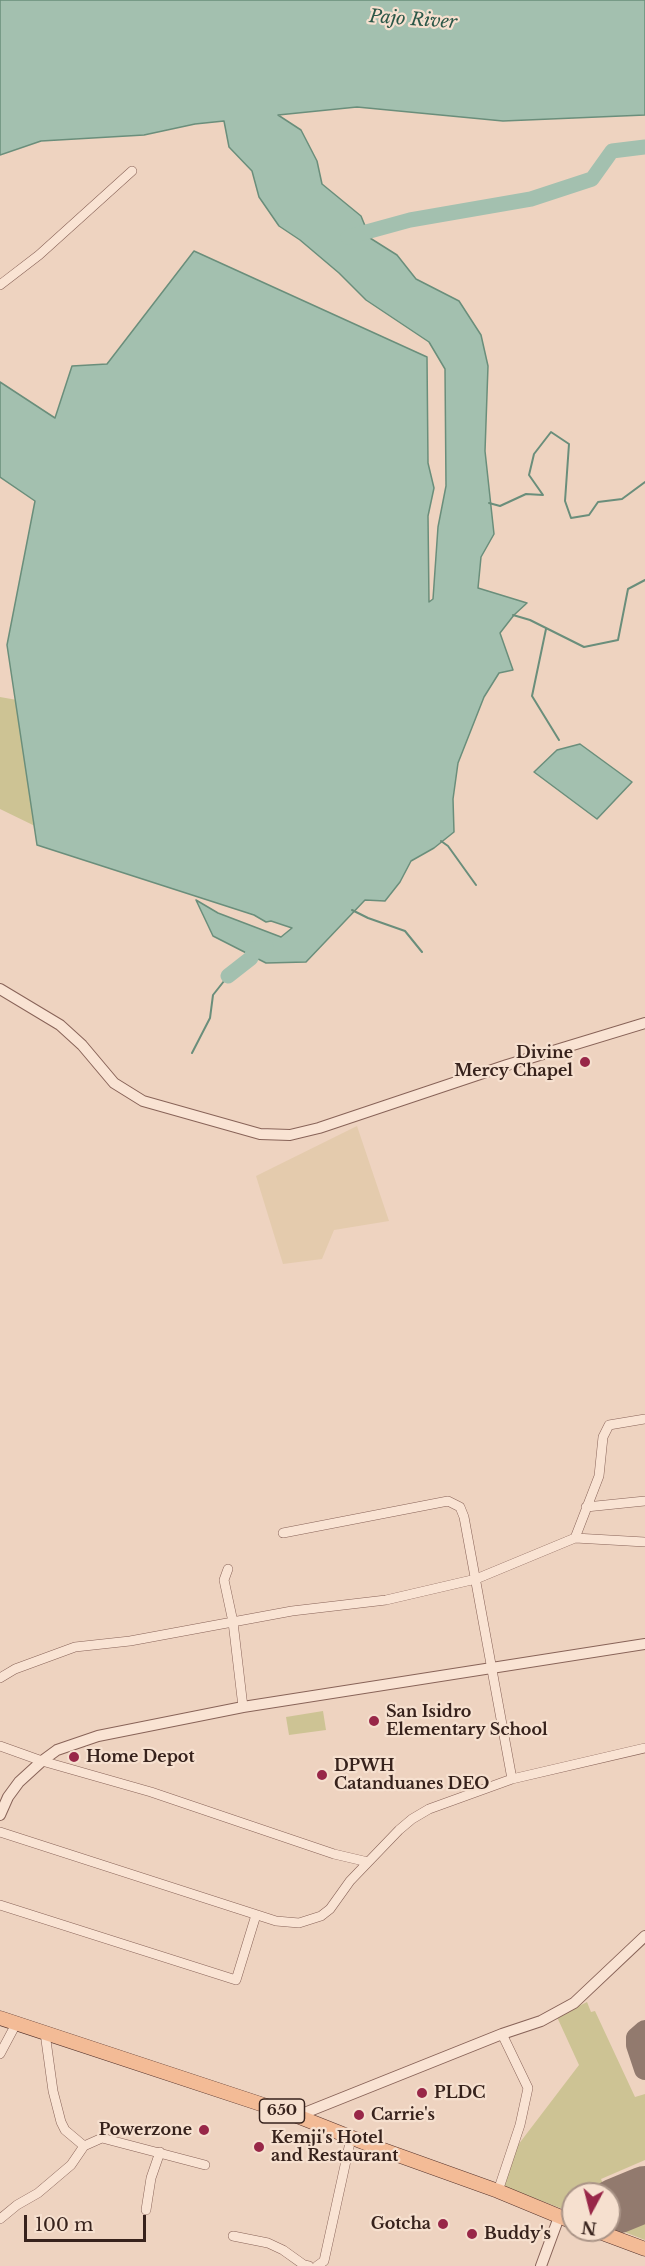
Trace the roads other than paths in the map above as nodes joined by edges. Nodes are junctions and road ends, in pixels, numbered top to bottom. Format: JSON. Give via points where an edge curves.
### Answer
{"nodes":[{"id":1,"x":132,"y":171,"type":"dead end"},
{"id":2,"x":0,"y":285,"type":"edge"},
{"id":3,"x":0,"y":989,"type":"edge"},
{"id":4,"x":645,"y":1023,"type":"edge"},
{"id":5,"x":645,"y":1419,"type":"edge"},
{"id":6,"x":645,"y":1501,"type":"edge"},
{"id":7,"x":586,"y":1507,"type":"junction"},
{"id":8,"x":283,"y":1533,"type":"dead end"},
{"id":9,"x":575,"y":1538,"type":"junction"},
{"id":10,"x":645,"y":1542,"type":"edge"},
{"id":11,"x":228,"y":1569,"type":"dead end"},
{"id":12,"x":476,"y":1579,"type":"junction"},
{"id":13,"x":233,"y":1622,"type":"junction"},
{"id":14,"x":645,"y":1644,"type":"edge"},
{"id":15,"x":492,"y":1667,"type":"junction"},
{"id":16,"x":0,"y":1678,"type":"edge"},
{"id":17,"x":243,"y":1707,"type":"junction"},
{"id":18,"x":0,"y":1746,"type":"edge"},
{"id":19,"x":645,"y":1749,"type":"edge"},
{"id":20,"x":42,"y":1761,"type":"junction"},
{"id":21,"x":512,"y":1779,"type":"junction"},
{"id":22,"x":0,"y":1815,"type":"edge"},
{"id":23,"x":0,"y":1832,"type":"edge"},
{"id":24,"x":368,"y":1862,"type":"junction"},
{"id":25,"x":0,"y":1905,"type":"edge"},
{"id":26,"x":256,"y":1915,"type":"junction"},
{"id":27,"x":645,"y":1936,"type":"edge"},
{"id":28,"x":0,"y":2019,"type":"edge"},
{"id":29,"x":16,"y":2024,"type":"junction"},
{"id":30,"x":45,"y":2033,"type":"junction"},
{"id":31,"x":502,"y":2034,"type":"junction"},
{"id":32,"x":0,"y":2054,"type":"edge"},
{"id":33,"x":297,"y":2116,"type":"junction"},
{"id":34,"x":351,"y":2138,"type":"junction"},
{"id":35,"x":84,"y":2146,"type":"junction"},
{"id":36,"x":160,"y":2152,"type":"junction"},
{"id":37,"x":205,"y":2165,"type":"dead end"},
{"id":38,"x":498,"y":2191,"type":"junction"},
{"id":39,"x":146,"y":2210,"type":"dead end"},
{"id":40,"x":559,"y":2217,"type":"joint"},
{"id":41,"x":0,"y":2219,"type":"edge"},
{"id":42,"x":233,"y":2236,"type":"dead end"},
{"id":43,"x":621,"y":2240,"type":"edge"},
{"id":44,"x":645,"y":2249,"type":"edge"},
{"id":45,"x":309,"y":2266,"type":"edge"},
{"id":46,"x":317,"y":2266,"type":"edge"},
{"id":47,"x":541,"y":2266,"type":"edge"}],
"edges":[{"from":1,"to":2,"type":"street"},
{"from":3,"to":4,"type":"street","via":[[60,1025],[114,1083],[143,1101],[260,1134],[290,1135],[319,1128]]},
{"from":5,"to":7,"type":"street","via":[[609,1425],[603,1437],[599,1476]]},
{"from":6,"to":7,"type":"street"},
{"from":7,"to":9,"type":"street"},
{"from":8,"to":12,"type":"street","via":[[448,1501],[459,1507],[464,1517]]},
{"from":9,"to":10,"type":"street"},
{"from":9,"to":12,"type":"street"},
{"from":11,"to":13,"type":"street","via":[[224,1580]]},
{"from":12,"to":13,"type":"street","via":[[386,1600]]},
{"from":12,"to":15,"type":"street"},
{"from":13,"to":16,"type":"street","via":[[75,1647]]},
{"from":13,"to":17,"type":"street"},
{"from":14,"to":15,"type":"street"},
{"from":15,"to":17,"type":"street"},
{"from":15,"to":21,"type":"street"},
{"from":17,"to":20,"type":"street","via":[[98,1736],[57,1750]]},
{"from":18,"to":20,"type":"street"},
{"from":19,"to":21,"type":"street"},
{"from":20,"to":22,"type":"street","via":[[19,1782]]},
{"from":20,"to":24,"type":"street"},
{"from":21,"to":24,"type":"street","via":[[429,1809],[405,1824]]},
{"from":23,"to":26,"type":"street"},
{"from":24,"to":26,"type":"street","via":[[321,1916],[287,1923]]},
{"from":25,"to":26,"type":"street","via":[[236,1980]]},
{"from":27,"to":31,"type":"street","via":[[574,2003],[541,2021]]},
{"from":28,"to":29,"type":"main road","number":"650"},
{"from":29,"to":30,"type":"main road","number":"650"},
{"from":29,"to":32,"type":"street"},
{"from":30,"to":33,"type":"main road","number":"650"},
{"from":30,"to":35,"type":"street","via":[[61,2122],[64,2130]]},
{"from":31,"to":33,"type":"street"},
{"from":31,"to":38,"type":"street","via":[[528,2088]]},
{"from":33,"to":34,"type":"main road","number":"650"},
{"from":34,"to":38,"type":"main road","number":"650"},
{"from":34,"to":46,"type":"street","via":[[324,2261]]},
{"from":35,"to":36,"type":"street","via":[[102,2138]]},
{"from":35,"to":41,"type":"street","via":[[71,2165]]},
{"from":36,"to":37,"type":"street"},
{"from":36,"to":39,"type":"street"},
{"from":38,"to":40,"type":"main road","number":"650"},
{"from":40,"to":47,"type":"street"},
{"from":42,"to":45,"type":"street","via":[[268,2243]]},
{"from":43,"to":44,"type":"main road"}]}
